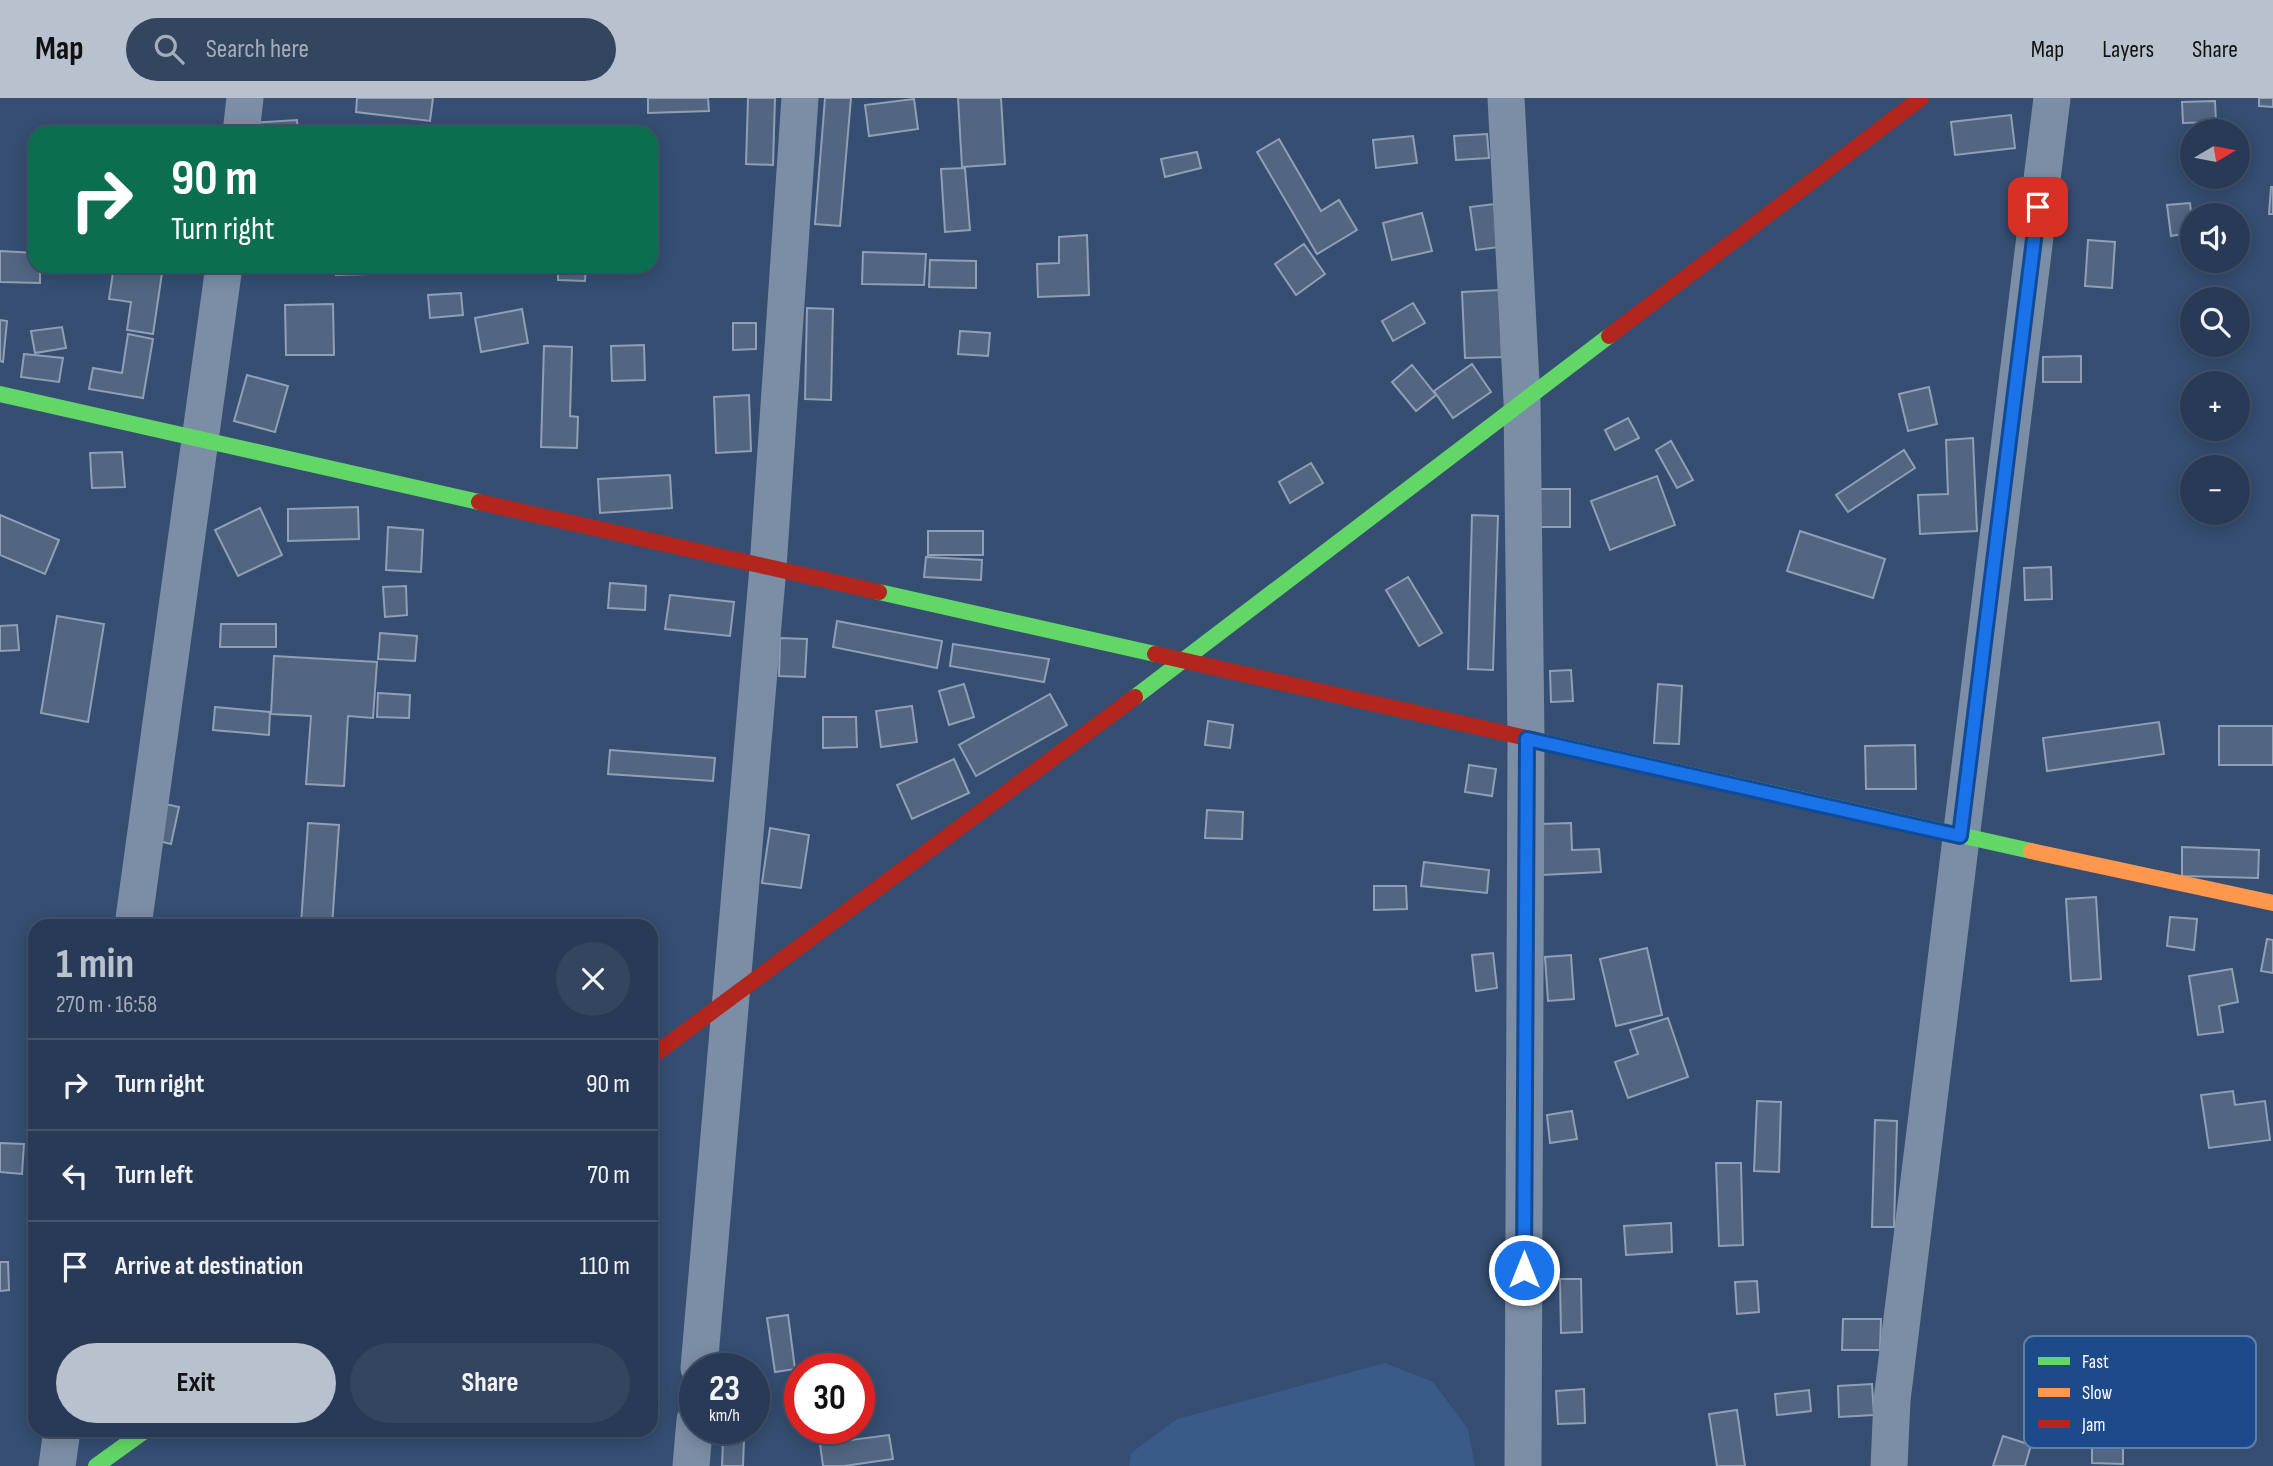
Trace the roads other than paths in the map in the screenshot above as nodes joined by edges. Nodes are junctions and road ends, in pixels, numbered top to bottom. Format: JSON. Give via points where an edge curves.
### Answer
{"nodes":[{"id":1,"x":245,"y":98,"type":"edge"},
{"id":2,"x":800,"y":98,"type":"edge"},
{"id":3,"x":1506,"y":98,"type":"edge"},
{"id":4,"x":1921,"y":98,"type":"edge"},
{"id":5,"x":2052,"y":98,"type":"edge"},
{"id":6,"x":242,"y":126,"type":"edge"},
{"id":7,"x":222,"y":273,"type":"edge"},
{"id":8,"x":0,"y":394,"type":"edge"},
{"id":9,"x":1522,"y":401,"type":"junction"},
{"id":10,"x":201,"y":438,"type":"junction"},
{"id":11,"x":768,"y":567,"type":"junction"},
{"id":12,"x":1183,"y":661,"type":"junction"},
{"id":13,"x":1527,"y":739,"type":"junction"},
{"id":14,"x":1960,"y":836,"type":"junction"},
{"id":15,"x":2273,"y":903,"type":"edge"},
{"id":16,"x":134,"y":919,"type":"edge"},
{"id":17,"x":732,"y":999,"type":"junction"},
{"id":18,"x":658,"y":1052,"type":"edge"},
{"id":19,"x":700,"y":1353,"type":"edge"},
{"id":20,"x":61,"y":1437,"type":"edge"},
{"id":21,"x":136,"y":1437,"type":"edge"},
{"id":22,"x":693,"y":1444,"type":"edge"},
{"id":23,"x":57,"y":1466,"type":"edge"},
{"id":24,"x":96,"y":1466,"type":"edge"},
{"id":25,"x":691,"y":1466,"type":"edge"},
{"id":26,"x":1523,"y":1466,"type":"edge"},
{"id":27,"x":1889,"y":1466,"type":"edge"}],
"edges":[{"from":1,"to":6,"type":"street"},
{"from":2,"to":11,"type":"street"},
{"from":3,"to":9,"type":"street"},
{"from":4,"to":9,"type":"street"},
{"from":5,"to":14,"type":"street"},
{"from":7,"to":10,"type":"street"},
{"from":8,"to":10,"type":"street"},
{"from":9,"to":12,"type":"street"},
{"from":9,"to":13,"type":"street"},
{"from":10,"to":11,"type":"street"},
{"from":10,"to":16,"type":"street"},
{"from":11,"to":12,"type":"street"},
{"from":11,"to":17,"type":"street"},
{"from":12,"to":13,"type":"street"},
{"from":12,"to":17,"type":"street"},
{"from":13,"to":14,"type":"street"},
{"from":13,"to":26,"type":"street"},
{"from":14,"to":15,"type":"street"},
{"from":14,"to":27,"type":"street","via":[[1892,1400]]},
{"from":17,"to":18,"type":"street"},
{"from":17,"to":19,"type":"street"},
{"from":20,"to":23,"type":"street"},
{"from":21,"to":24,"type":"street"},
{"from":22,"to":25,"type":"street"}]}
